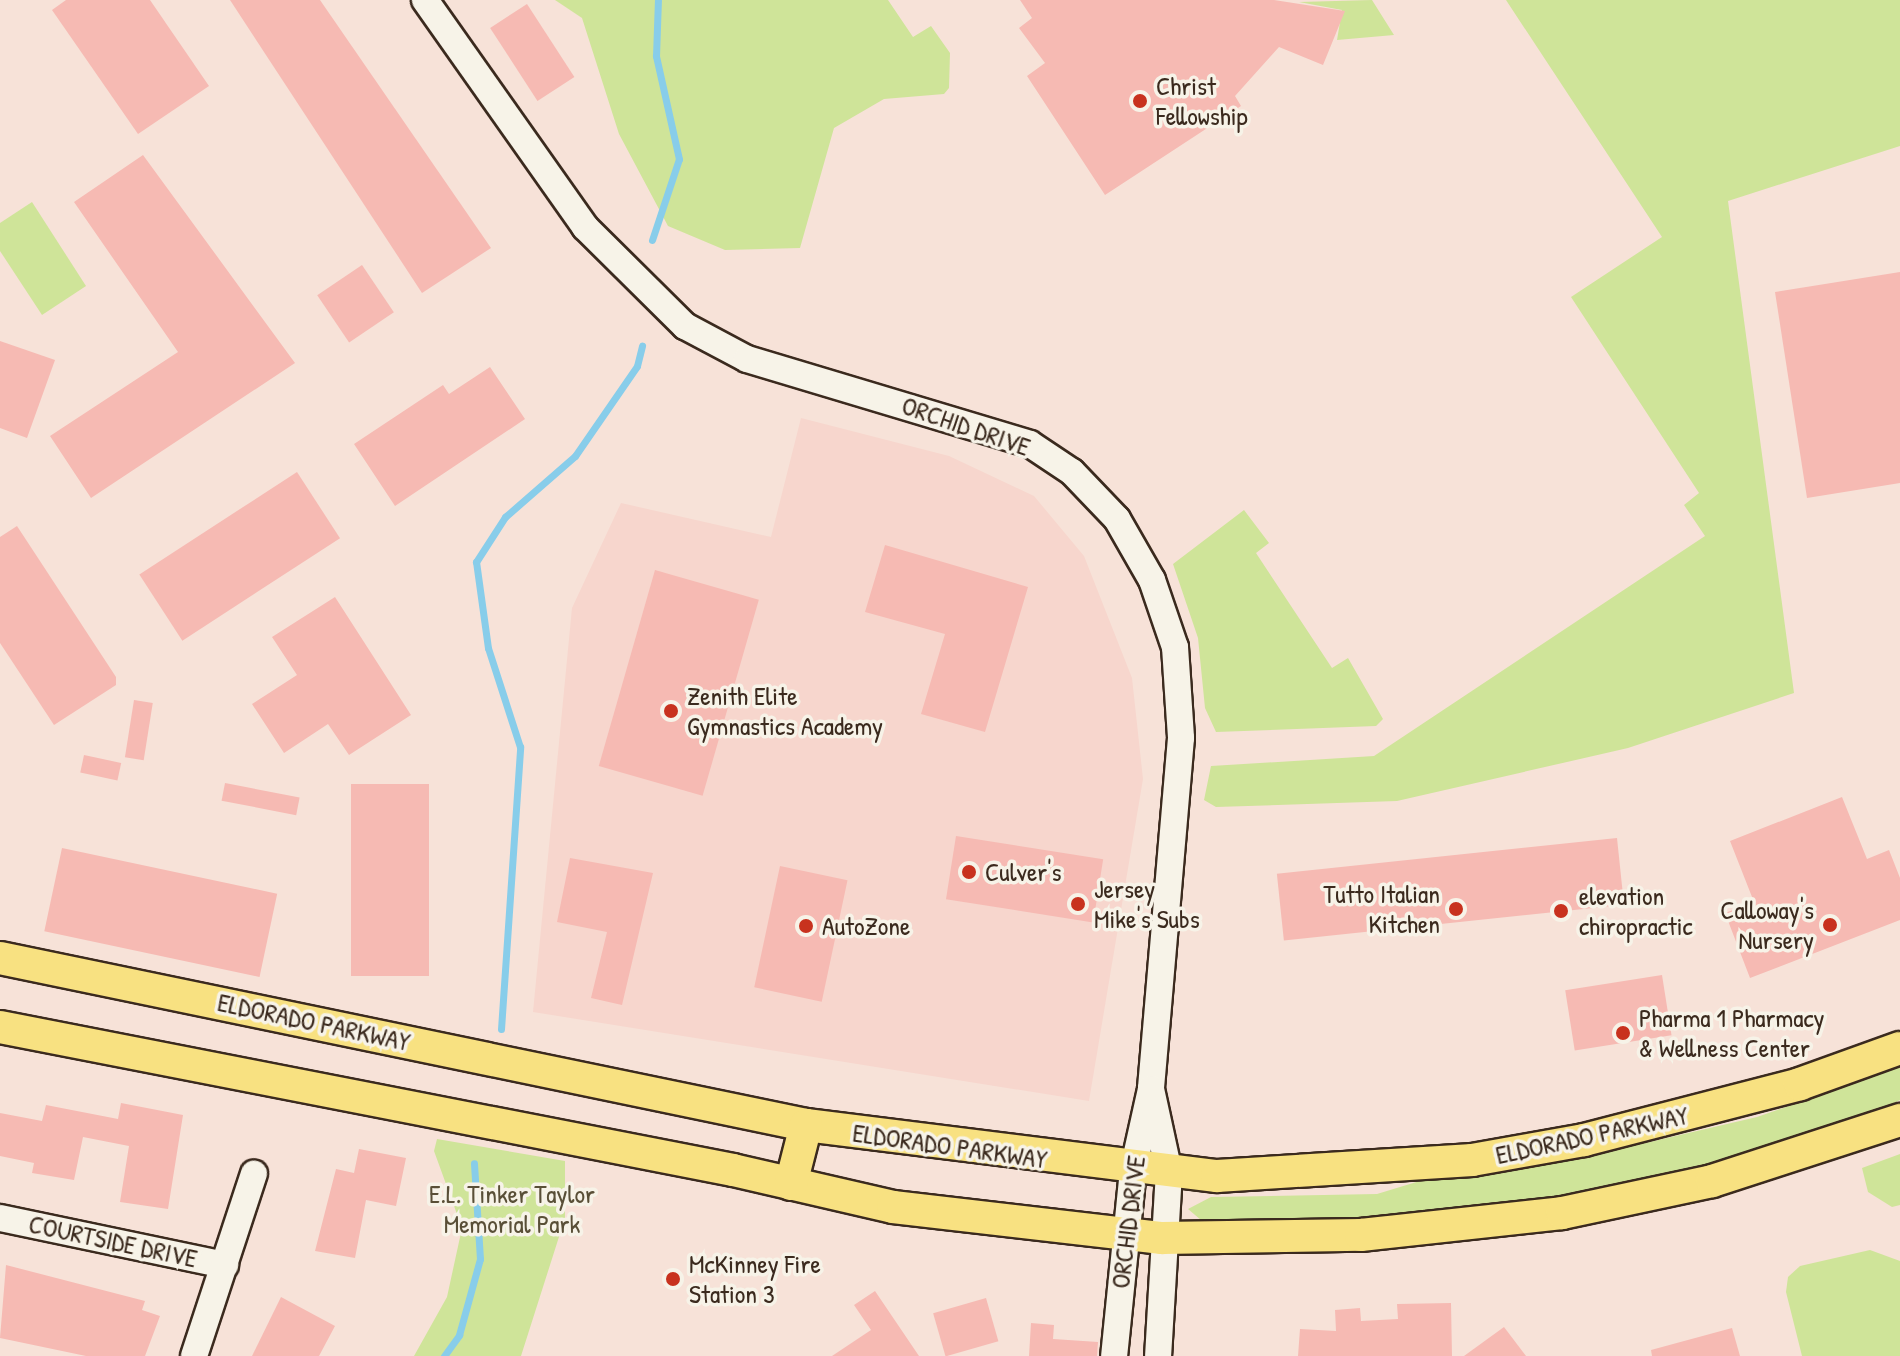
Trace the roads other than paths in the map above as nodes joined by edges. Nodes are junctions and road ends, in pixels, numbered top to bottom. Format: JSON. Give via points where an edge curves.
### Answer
{"nodes":[{"id":1,"x":425,"y":0,"type":"edge"},
{"id":2,"x":0,"y":958,"type":"edge"},
{"id":3,"x":0,"y":1027,"type":"edge"},
{"id":4,"x":1900,"y":1048,"type":"edge"},
{"id":5,"x":1151,"y":1089,"type":"junction"},
{"id":6,"x":1900,"y":1120,"type":"edge"},
{"id":7,"x":806,"y":1125,"type":"junction"},
{"id":8,"x":1133,"y":1170,"type":"junction"},
{"id":9,"x":1169,"y":1172,"type":"junction"},
{"id":10,"x":254,"y":1174,"type":"dead end"},
{"id":11,"x":791,"y":1184,"type":"junction"},
{"id":12,"x":0,"y":1218,"type":"edge"},
{"id":13,"x":1124,"y":1236,"type":"junction"},
{"id":14,"x":1162,"y":1238,"type":"junction"},
{"id":15,"x":225,"y":1265,"type":"junction"},
{"id":16,"x":194,"y":1356,"type":"edge"},
{"id":17,"x":1114,"y":1356,"type":"edge"},
{"id":18,"x":1158,"y":1356,"type":"edge"}],
"edges":[{"from":1,"to":5,"type":"street","name":"ORCHID DRIVE","via":[[585,227],[685,326],[747,359],[1030,444],[1072,472],[1117,519],[1152,580],[1175,647],[1181,722]]},
{"from":2,"to":7,"type":"main road","name":"ELDORADO PARKWAY"},
{"from":3,"to":11,"type":"main road"},
{"from":4,"to":9,"type":"main road","name":"ELDORADO PARKWAY","via":[[1671,1121],[1472,1160],[1346,1172]]},
{"from":5,"to":8,"type":"street","name":"ORCHID DRIVE"},
{"from":5,"to":9,"type":"street","name":"ORCHID DRIVE"},
{"from":6,"to":14,"type":"main road","via":[[1712,1181],[1562,1213],[1361,1235]]},
{"from":7,"to":8,"type":"main road","name":"ELDORADO PARKWAY"},
{"from":7,"to":11,"type":"main road"},
{"from":8,"to":9,"type":"main road","name":"ELDORADO PARKWAY"},
{"from":8,"to":13,"type":"street","name":"ORCHID DRIVE"},
{"from":9,"to":14,"type":"street","name":"ORCHID DRIVE"},
{"from":10,"to":15,"type":"street"},
{"from":11,"to":13,"type":"main road","via":[[973,1221]]},
{"from":12,"to":15,"type":"street","name":"COURTSIDE DRIVE"},
{"from":13,"to":14,"type":"main road"},
{"from":13,"to":17,"type":"street","name":"ORCHID DRIVE"},
{"from":14,"to":18,"type":"street","name":"ORCHID DRIVE"},
{"from":15,"to":16,"type":"street"}]}
